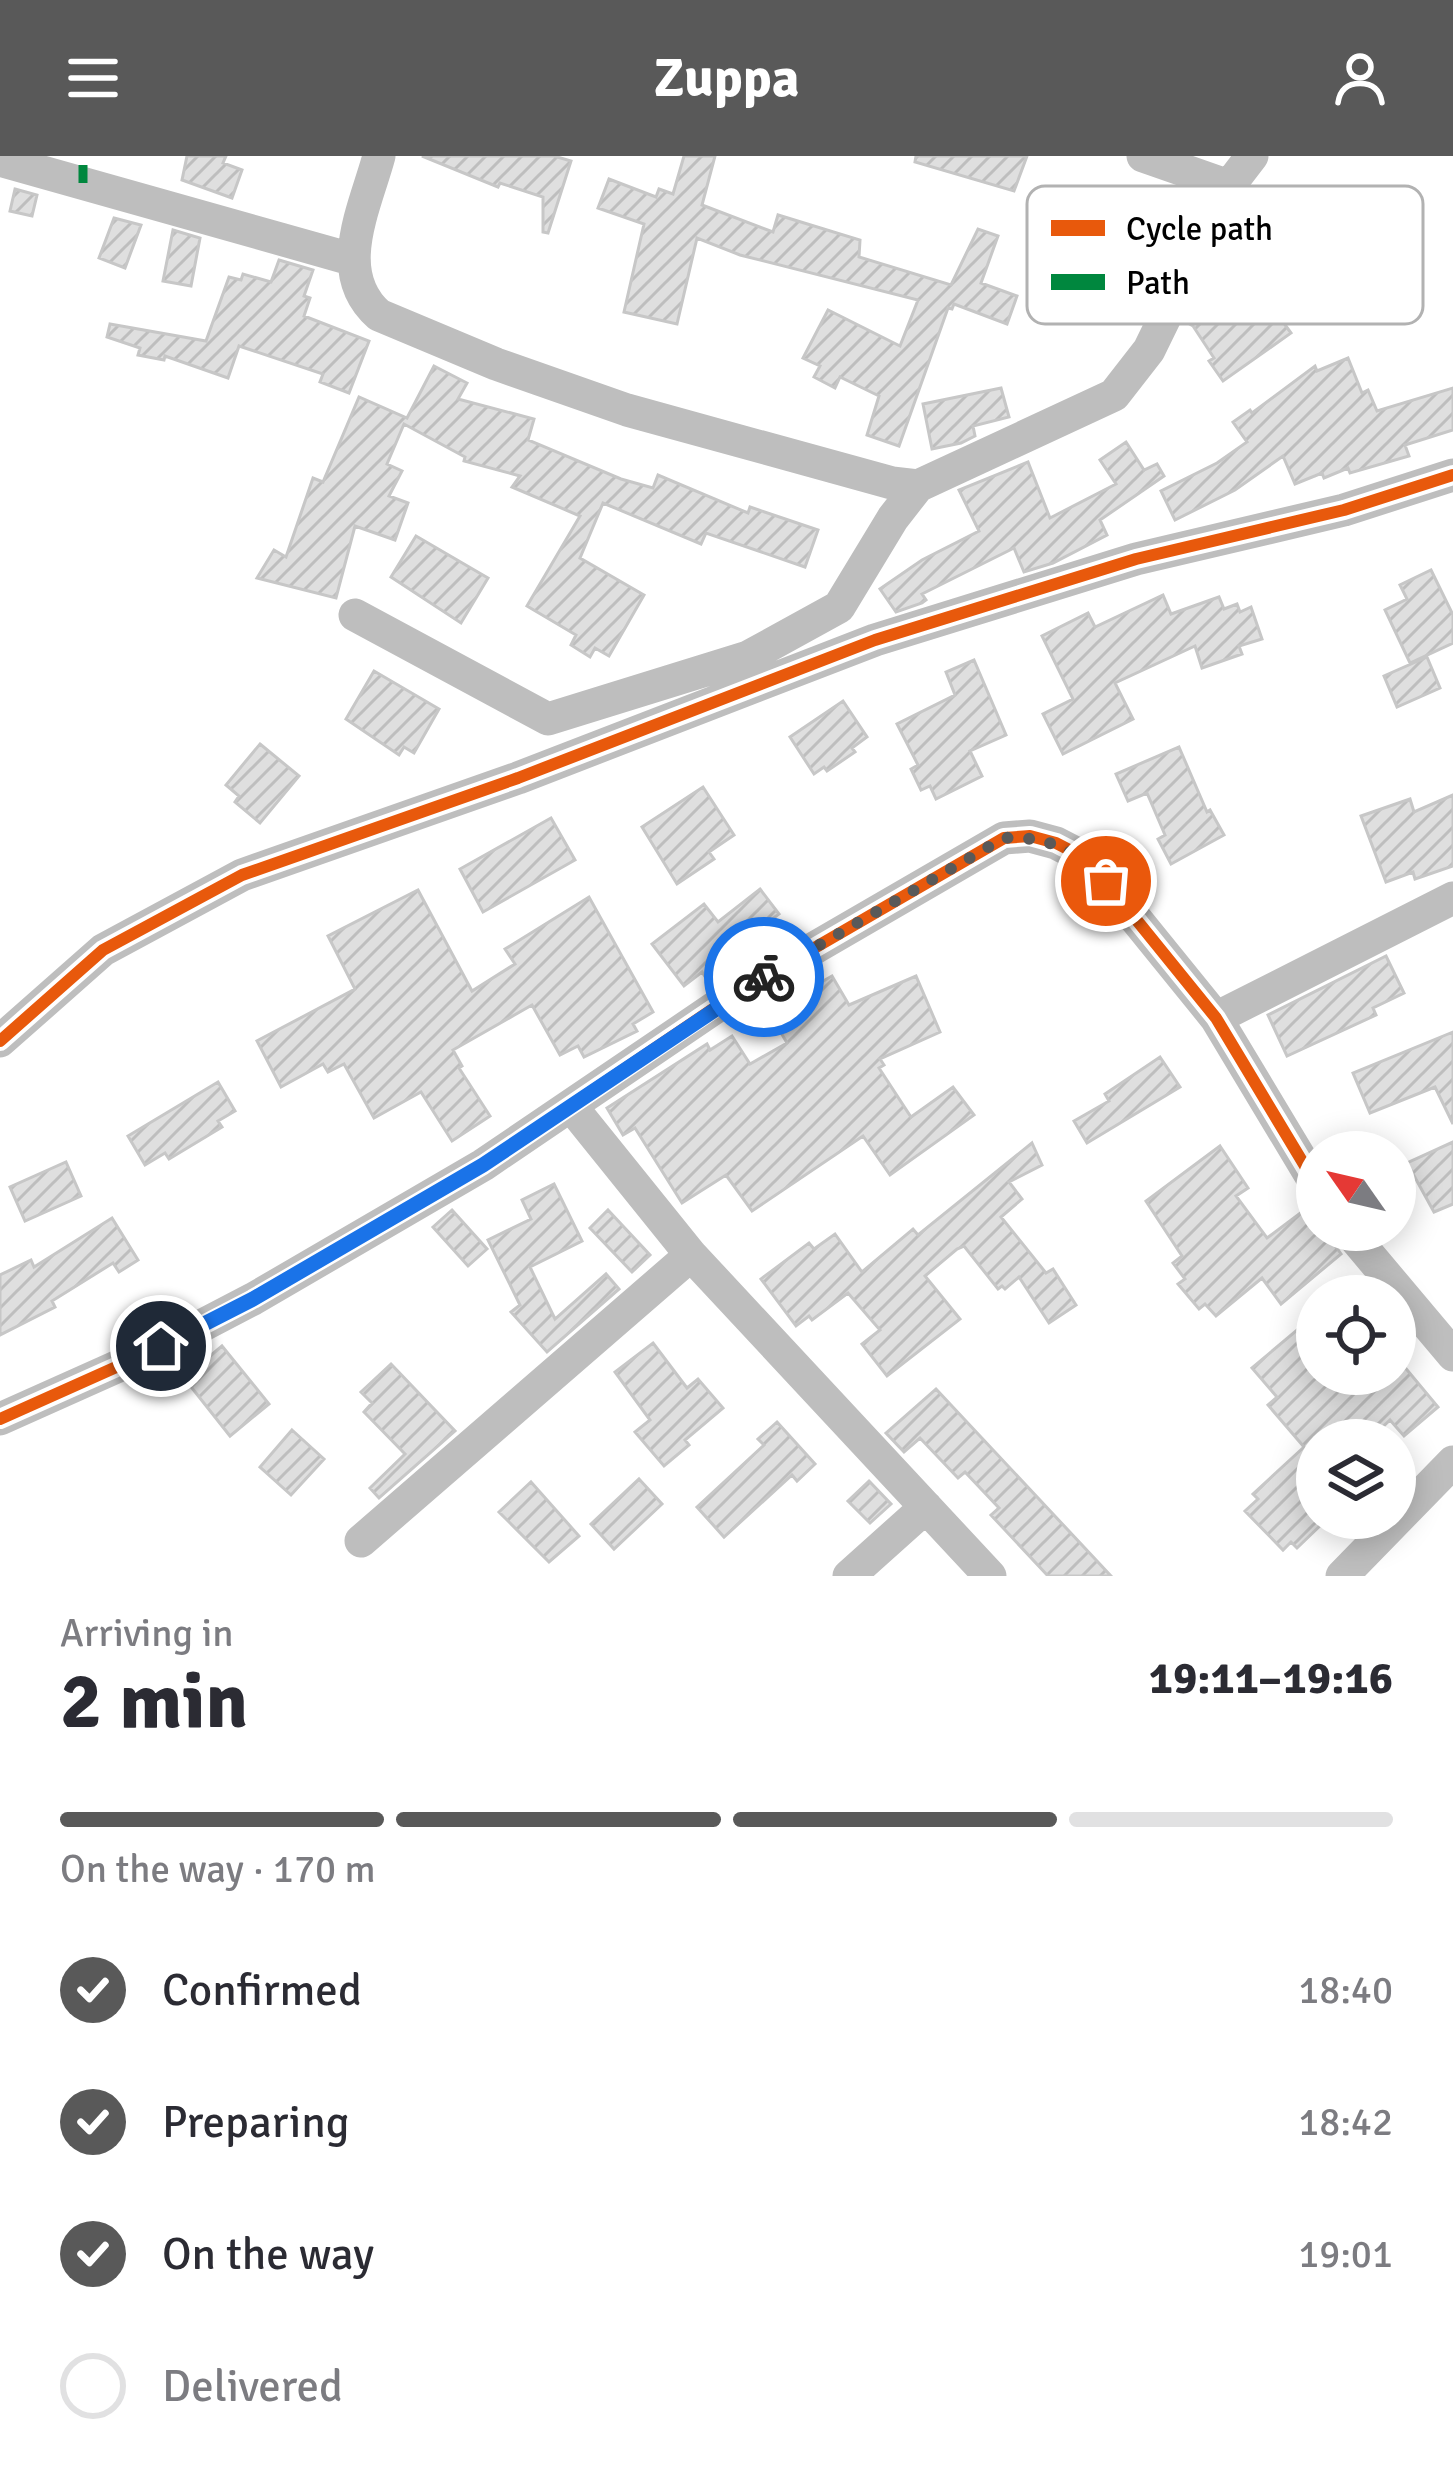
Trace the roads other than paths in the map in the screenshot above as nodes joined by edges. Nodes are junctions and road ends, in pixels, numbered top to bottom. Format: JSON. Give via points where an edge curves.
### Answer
{"nodes":[{"id":1,"x":379,"y":156,"type":"edge"},
{"id":2,"x":1143,"y":156,"type":"edge"},
{"id":3,"x":1252,"y":156,"type":"edge"},
{"id":4,"x":0,"y":160,"type":"edge"},
{"id":5,"x":1228,"y":186,"type":"joint"},
{"id":6,"x":351,"y":259,"type":"junction"},
{"id":7,"x":1162,"y":324,"type":"edge"},
{"id":8,"x":1453,"y":475,"type":"edge"},
{"id":9,"x":917,"y":486,"type":"junction"},
{"id":10,"x":355,"y":615,"type":"dead end"},
{"id":11,"x":1453,"y":898,"type":"edge"},
{"id":12,"x":1216,"y":1018,"type":"junction"},
{"id":13,"x":0,"y":1041,"type":"edge"},
{"id":14,"x":571,"y":1106,"type":"junction"},
{"id":15,"x":1296,"y":1151,"type":"edge"},
{"id":16,"x":1366,"y":1251,"type":"edge"},
{"id":17,"x":691,"y":1256,"type":"junction"},
{"id":18,"x":1453,"y":1355,"type":"edge"},
{"id":19,"x":0,"y":1419,"type":"edge"},
{"id":20,"x":1453,"y":1462,"type":"edge"},
{"id":21,"x":926,"y":1507,"type":"junction"},
{"id":22,"x":361,"y":1540,"type":"dead end"},
{"id":23,"x":850,"y":1576,"type":"edge"},
{"id":24,"x":990,"y":1576,"type":"edge"},
{"id":25,"x":1342,"y":1576,"type":"edge"}],
"edges":[{"from":1,"to":6,"type":"street"},
{"from":2,"to":5,"type":"street"},
{"from":3,"to":5,"type":"street"},
{"from":4,"to":6,"type":"street"},
{"from":6,"to":9,"type":"street","via":[[364,302],[380,315],[496,364],[627,410]]},
{"from":7,"to":9,"type":"street","via":[[1114,395]]},
{"from":8,"to":13,"type":"street","via":[[1136,559],[875,640],[242,875],[104,950]]},
{"from":9,"to":10,"type":"street","via":[[839,608],[748,657],[562,718],[536,716]]},
{"from":11,"to":12,"type":"street"},
{"from":12,"to":14,"type":"street","via":[[1085,858],[1030,836],[1004,838],[735,994]]},
{"from":12,"to":15,"type":"street"},
{"from":14,"to":17,"type":"street"},
{"from":14,"to":19,"type":"street","via":[[253,1299]]},
{"from":16,"to":18,"type":"street"},
{"from":17,"to":21,"type":"street"},
{"from":17,"to":22,"type":"street"},
{"from":20,"to":25,"type":"street"},
{"from":21,"to":23,"type":"street"},
{"from":21,"to":24,"type":"street"}]}
